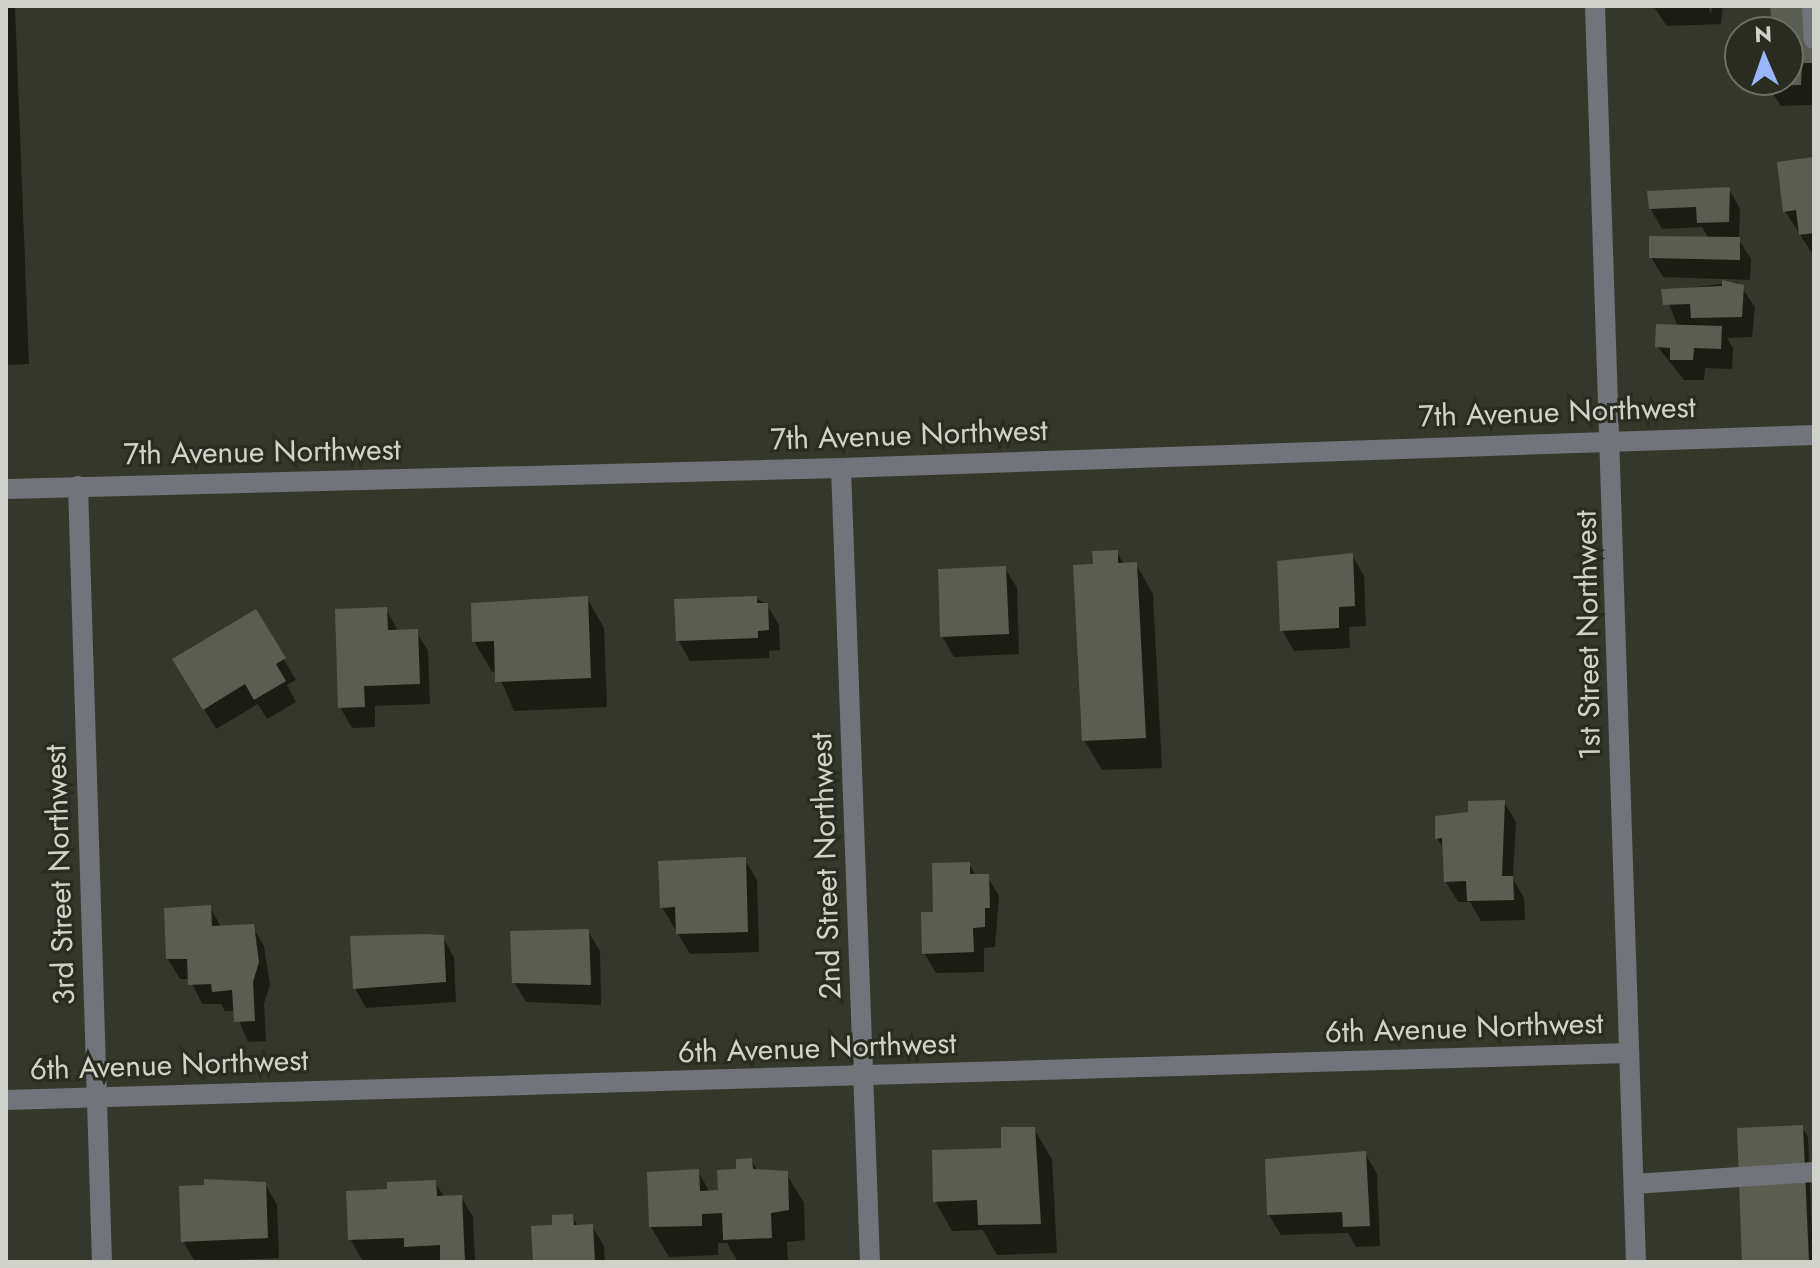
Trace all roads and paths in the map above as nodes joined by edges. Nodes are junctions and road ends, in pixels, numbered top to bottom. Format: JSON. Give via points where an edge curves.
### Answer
{"nodes":[{"id":1,"x":1595,"y":6,"type":"edge"},
{"id":2,"x":1812,"y":6,"type":"edge"},
{"id":3,"x":1814,"y":39,"type":"edge"},
{"id":4,"x":1814,"y":435,"type":"edge"},
{"id":5,"x":1613,"y":439,"type":"junction"},
{"id":6,"x":841,"y":468,"type":"junction"},
{"id":7,"x":78,"y":486,"type":"junction"},
{"id":8,"x":6,"y":489,"type":"edge"},
{"id":9,"x":1629,"y":1053,"type":"junction"},
{"id":10,"x":864,"y":1076,"type":"junction"},
{"id":11,"x":97,"y":1097,"type":"junction"},
{"id":12,"x":6,"y":1100,"type":"edge"},
{"id":13,"x":1814,"y":1172,"type":"edge"},
{"id":14,"x":1634,"y":1184,"type":"junction"},
{"id":15,"x":102,"y":1262,"type":"edge"},
{"id":16,"x":870,"y":1262,"type":"edge"},
{"id":17,"x":1636,"y":1262,"type":"edge"}],
"edges":[{"from":1,"to":5,"type":"street","name":"1st Street Northwest"},
{"from":2,"to":3,"type":"street"},
{"from":4,"to":5,"type":"street","name":"7th Avenue Northwest"},
{"from":5,"to":6,"type":"street","name":"7th Avenue Northwest"},
{"from":5,"to":9,"type":"street","name":"1st Street Northwest"},
{"from":6,"to":7,"type":"street","name":"7th Avenue Northwest"},
{"from":6,"to":10,"type":"street","name":"2nd Street Northwest"},
{"from":7,"to":8,"type":"street","name":"7th Avenue Northwest"},
{"from":7,"to":11,"type":"street","name":"3rd Street Northwest"},
{"from":9,"to":10,"type":"street","name":"6th Avenue Northwest"},
{"from":9,"to":14,"type":"street","name":"1st Street Northwest"},
{"from":10,"to":11,"type":"street","name":"6th Avenue Northwest"},
{"from":10,"to":16,"type":"street","name":"2nd Street Northwest"},
{"from":11,"to":12,"type":"street","name":"6th Avenue Northwest"},
{"from":11,"to":15,"type":"street","name":"3rd Street Northwest"},
{"from":13,"to":14,"type":"street"},
{"from":14,"to":17,"type":"street","name":"1st Street Northwest"}]}
